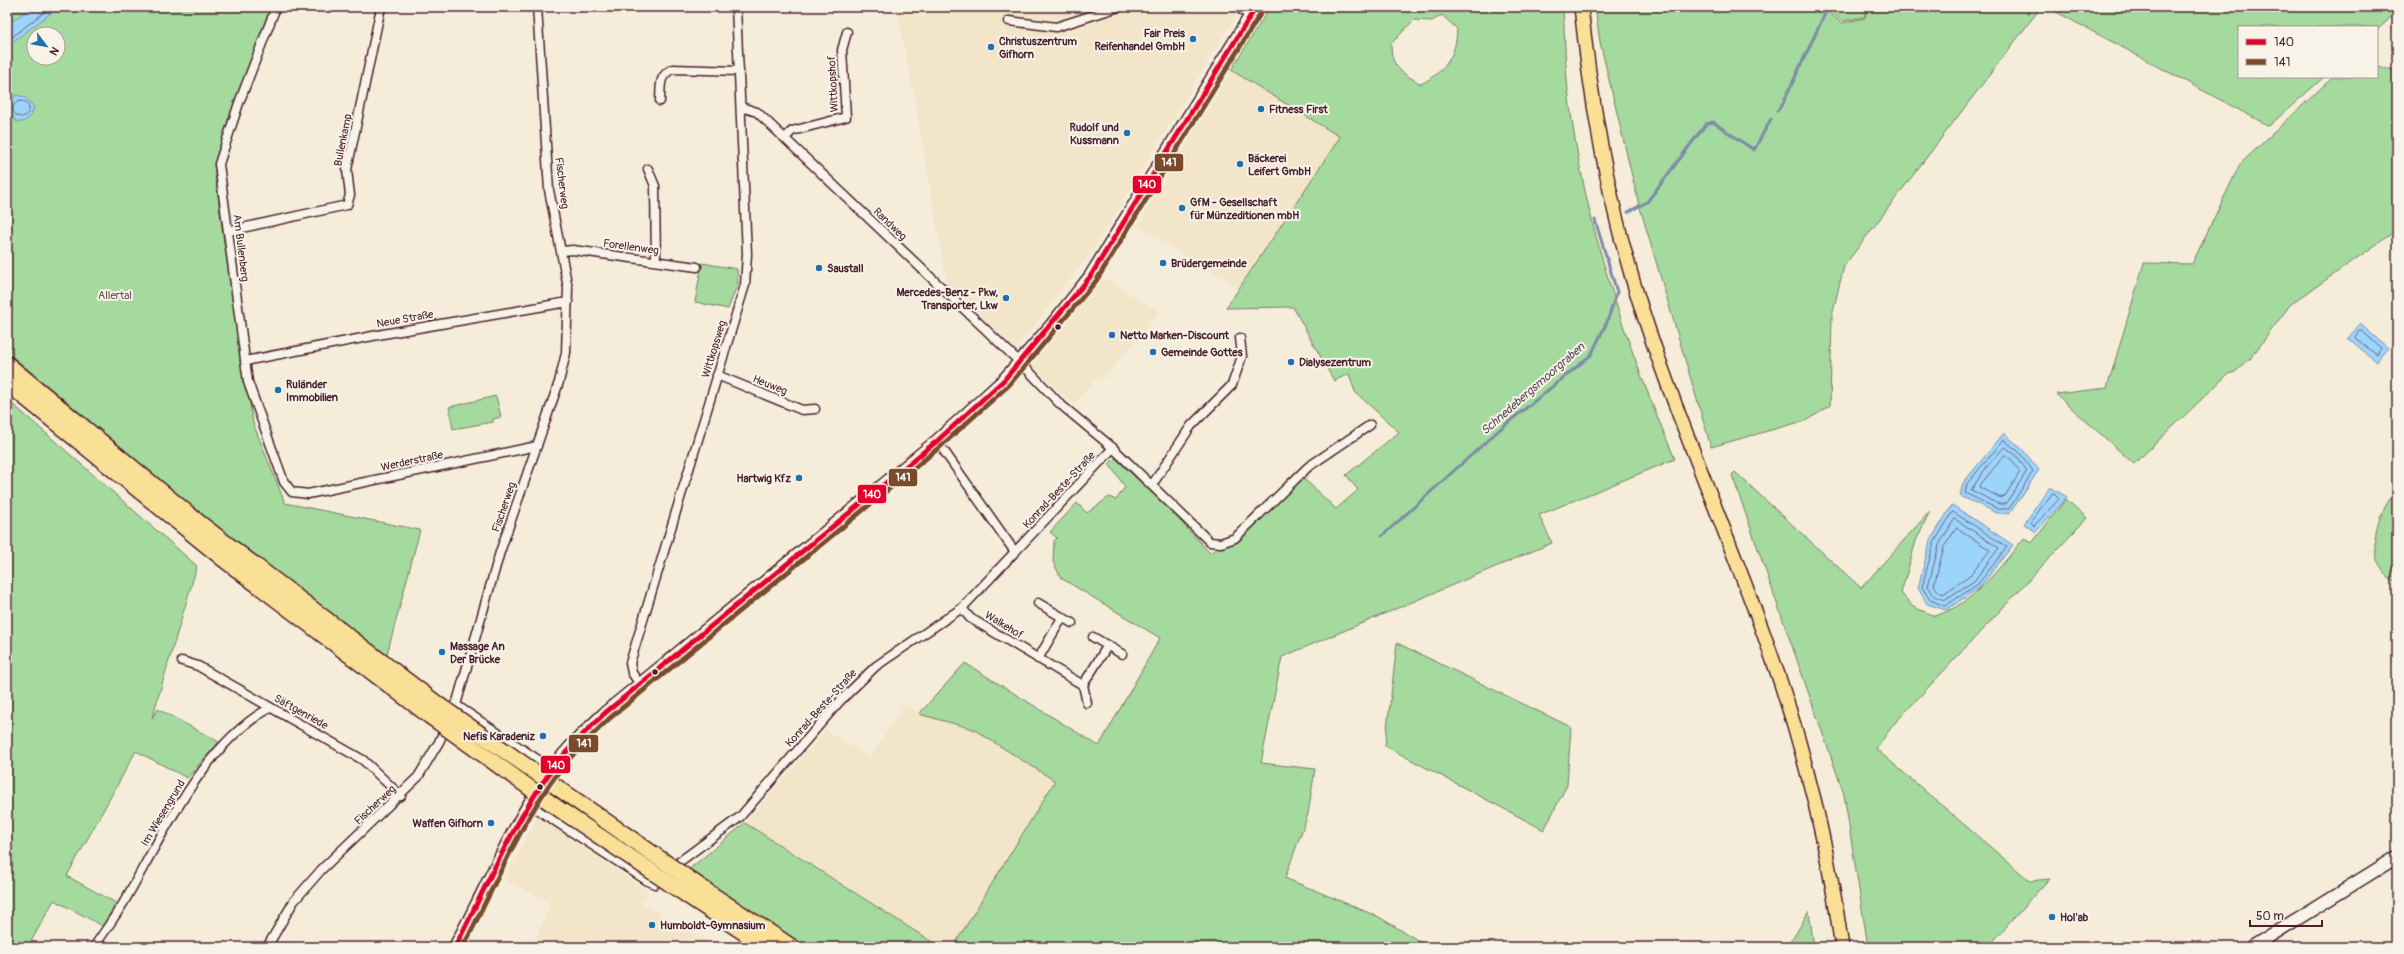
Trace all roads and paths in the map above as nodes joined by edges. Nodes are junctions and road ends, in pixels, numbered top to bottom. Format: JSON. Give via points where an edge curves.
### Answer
{"nodes":[{"id":1,"x":276,"y":7,"type":"edge"},
{"id":2,"x":381,"y":7,"type":"edge"},
{"id":3,"x":537,"y":7,"type":"edge"},
{"id":4,"x":736,"y":7,"type":"edge"},
{"id":5,"x":1119,"y":7,"type":"edge"},
{"id":6,"x":1237,"y":7,"type":"edge"},
{"id":7,"x":1581,"y":7,"type":"edge"},
{"id":8,"x":1253,"y":11,"type":"edge"},
{"id":9,"x":1009,"y":21,"type":"dead end"},
{"id":10,"x":847,"y":32,"type":"dead end"},
{"id":11,"x":739,"y":71,"type":"junction"},
{"id":12,"x":660,"y":101,"type":"dead end"},
{"id":13,"x":741,"y":107,"type":"junction"},
{"id":14,"x":785,"y":138,"type":"junction"},
{"id":15,"x":648,"y":169,"type":"dead end"},
{"id":16,"x":228,"y":232,"type":"junction"},
{"id":17,"x":562,"y":251,"type":"junction"},
{"id":18,"x":656,"y":261,"type":"junction"},
{"id":19,"x":697,"y":267,"type":"dead end"},
{"id":20,"x":568,"y":302,"type":"junction"},
{"id":21,"x":1240,"y":338,"type":"dead end"},
{"id":22,"x":245,"y":361,"type":"junction"},
{"id":23,"x":1020,"y":363,"type":"junction"},
{"id":24,"x":7,"y":364,"type":"edge"},
{"id":25,"x":717,"y":375,"type":"junction"},
{"id":26,"x":7,"y":383,"type":"edge"},
{"id":27,"x":815,"y":409,"type":"dead end"},
{"id":28,"x":1370,"y":425,"type":"dead end"},
{"id":29,"x":937,"y":441,"type":"junction"},
{"id":30,"x":537,"y":446,"type":"junction"},
{"id":31,"x":1114,"y":448,"type":"junction"},
{"id":32,"x":1152,"y":485,"type":"junction"},
{"id":33,"x":292,"y":492,"type":"joint"},
{"id":34,"x":1015,"y":552,"type":"junction"},
{"id":35,"x":1038,"y":603,"type":"dead end"},
{"id":36,"x":962,"y":608,"type":"junction"},
{"id":37,"x":1062,"y":618,"type":"junction"},
{"id":38,"x":1072,"y":623,"type":"dead end"},
{"id":39,"x":1093,"y":637,"type":"dead end"},
{"id":40,"x":1108,"y":645,"type":"junction"},
{"id":41,"x":1122,"y":654,"type":"dead end"},
{"id":42,"x":1038,"y":659,"type":"junction"},
{"id":43,"x":182,"y":661,"type":"dead end"},
{"id":44,"x":640,"y":684,"type":"junction"},
{"id":45,"x":1083,"y":685,"type":"junction"},
{"id":46,"x":1087,"y":703,"type":"dead end"},
{"id":47,"x":456,"y":705,"type":"junction"},
{"id":48,"x":270,"y":708,"type":"junction"},
{"id":49,"x":435,"y":712,"type":"junction"},
{"id":50,"x":552,"y":769,"type":"junction"},
{"id":51,"x":401,"y":796,"type":"junction"},
{"id":52,"x":530,"y":805,"type":"junction"},
{"id":53,"x":2396,"y":861,"type":"edge"},
{"id":54,"x":701,"y":896,"type":"junction"},
{"id":55,"x":1841,"y":941,"type":"edge"},
{"id":56,"x":94,"y":947,"type":"edge"},
{"id":57,"x":267,"y":947,"type":"edge"},
{"id":58,"x":455,"y":947,"type":"edge"},
{"id":59,"x":766,"y":947,"type":"edge"},
{"id":60,"x":792,"y":947,"type":"edge"},
{"id":61,"x":1848,"y":947,"type":"edge"},
{"id":62,"x":2252,"y":947,"type":"edge"}],
"edges":[{"from":1,"to":16,"type":"street","name":"Am Bullenberg","via":[[239,102],[220,164]]},
{"from":2,"to":16,"type":"street","name":"Bullenkamp","via":[[347,170],[350,195],[347,205]]},
{"from":3,"to":17,"type":"street","name":"Fischerweg","via":[[550,190]]},
{"from":4,"to":11,"type":"street","name":"Wittkopsweg"},
{"from":5,"to":9,"type":"street","via":[[1056,27]]},
{"from":6,"to":8,"type":"street"},
{"from":7,"to":55,"type":"main road","via":[[1596,120],[1625,251],[1663,373],[1748,591],[1787,704],[1817,814]]},
{"from":8,"to":23,"type":"street","via":[[1106,252],[1069,305]]},
{"from":10,"to":14,"type":"street","name":"Wittkopshof","via":[[842,50],[846,117],[792,131]]},
{"from":11,"to":12,"type":"street","via":[[673,69],[661,78]]},
{"from":11,"to":13,"type":"street","name":"Wittkopsweg"},
{"from":13,"to":14,"type":"street","name":"Randweg","via":[[757,112]]},
{"from":13,"to":25,"type":"street","name":"Wittkopsweg","via":[[745,285]]},
{"from":14,"to":23,"type":"street","name":"Randweg"},
{"from":15,"to":18,"type":"street","via":[[655,186]]},
{"from":16,"to":22,"type":"street","name":"Am Bullenberg"},
{"from":17,"to":18,"type":"street","name":"Forellenweg","via":[[573,250]]},
{"from":17,"to":20,"type":"street","name":"Fischerweg"},
{"from":18,"to":19,"type":"street","name":"Forellenweg"},
{"from":20,"to":22,"type":"street","name":"Neue Straße"},
{"from":20,"to":30,"type":"street","name":"Fischerweg","via":[[566,353]]},
{"from":21,"to":32,"type":"street","via":[[1242,356],[1232,385],[1191,426]]},
{"from":22,"to":33,"type":"street","name":"Am Bullenberg","via":[[254,400],[284,482]]},
{"from":23,"to":29,"type":"street"},
{"from":23,"to":31,"type":"street","name":"Randweg","via":[[1060,404]]},
{"from":24,"to":49,"type":"highway"},
{"from":25,"to":27,"type":"street","name":"Heuweg","via":[[802,410]]},
{"from":25,"to":44,"type":"street","name":"Wittkopsweg","via":[[630,663],[632,673]]},
{"from":26,"to":49,"type":"highway","via":[[222,558]]},
{"from":28,"to":32,"type":"street","name":"Randweg","via":[[1308,467],[1235,538],[1221,543],[1210,542]]},
{"from":29,"to":34,"type":"street"},
{"from":29,"to":44,"type":"street"},
{"from":30,"to":33,"type":"street","name":"Werderstraße","via":[[308,494]]},
{"from":30,"to":47,"type":"street","name":"Fischerweg","via":[[500,552]]},
{"from":31,"to":32,"type":"street","name":"Randweg"},
{"from":31,"to":34,"type":"street","name":"Konrad-Beste-Straße"},
{"from":34,"to":36,"type":"street","name":"Konrad-Beste-Straße"},
{"from":35,"to":37,"type":"street"},
{"from":36,"to":42,"type":"street","name":"Walkehof","via":[[970,618]]},
{"from":36,"to":52,"type":"street","name":"Konrad-Beste-Straße","via":[[876,666],[835,707],[740,817],[661,876],[655,884]]},
{"from":37,"to":38,"type":"street"},
{"from":37,"to":42,"type":"street"},
{"from":39,"to":40,"type":"street"},
{"from":40,"to":41,"type":"street"},
{"from":40,"to":45,"type":"street"},
{"from":42,"to":45,"type":"street","name":"Walkehof"},
{"from":43,"to":48,"type":"street","name":"Säftgenriede","via":[[198,666]]},
{"from":44,"to":50,"type":"street","via":[[585,732]]},
{"from":45,"to":46,"type":"street"},
{"from":47,"to":50,"type":"street"},
{"from":47,"to":51,"type":"street","name":"Fischerweg","via":[[439,742],[418,777]]},
{"from":48,"to":51,"type":"street","name":"Säftgenriede","via":[[363,760]]},
{"from":48,"to":56,"type":"street","name":"Im Wiesengrund","via":[[236,733],[191,786],[123,904]]},
{"from":49,"to":54,"type":"highway","bridge":true,"via":[[559,809]]},
{"from":50,"to":52,"type":"street"},
{"from":51,"to":57,"type":"street","name":"Fischerweg","via":[[322,869],[294,901]]},
{"from":52,"to":58,"type":"street"},
{"from":53,"to":62,"type":"street"},
{"from":54,"to":59,"type":"highway"},
{"from":54,"to":60,"type":"highway"},
{"from":55,"to":61,"type":"main road"}]}
